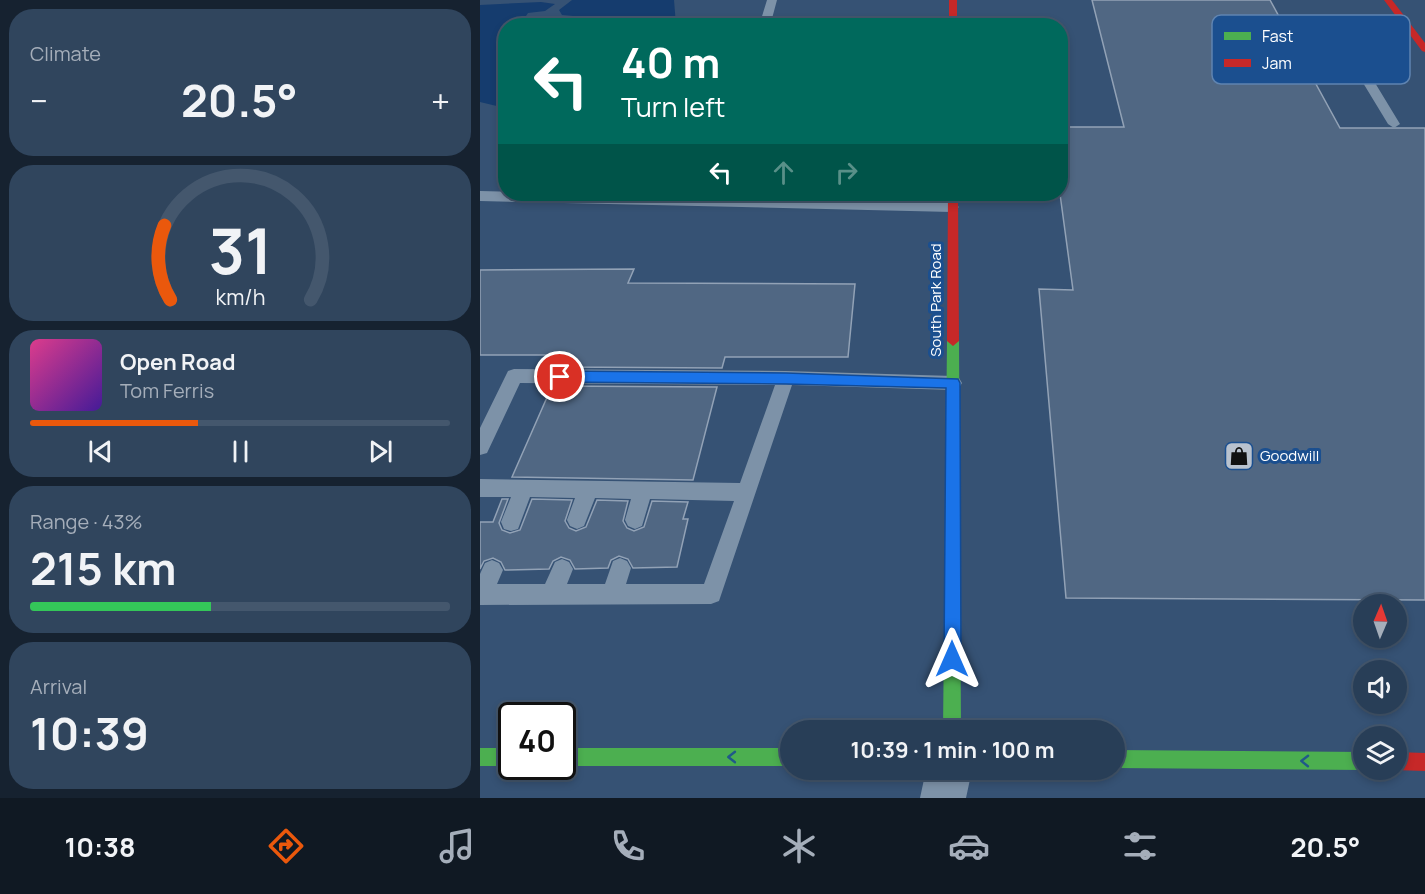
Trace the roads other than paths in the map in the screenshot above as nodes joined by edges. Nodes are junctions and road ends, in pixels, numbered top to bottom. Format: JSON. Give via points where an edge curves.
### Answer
{"nodes":[{"id":1,"x":772,"y":0,"type":"edge"},
{"id":2,"x":953,"y":0,"type":"edge"},
{"id":3,"x":1388,"y":0,"type":"edge"},
{"id":4,"x":1399,"y":15,"type":"edge"},
{"id":5,"x":766,"y":18,"type":"edge"},
{"id":6,"x":953,"y":18,"type":"edge"},
{"id":7,"x":1419,"y":32,"type":"edge"},
{"id":8,"x":1425,"y":49,"type":"edge"},
{"id":9,"x":1370,"y":84,"type":"edge"},
{"id":10,"x":1394,"y":124,"type":"dead end"},
{"id":11,"x":480,"y":196,"type":"edge"},
{"id":12,"x":498,"y":196,"type":"edge"},
{"id":13,"x":952,"y":201,"type":"edge"},
{"id":14,"x":786,"y":378,"type":"junction"},
{"id":15,"x":953,"y":383,"type":"junction"},
{"id":16,"x":480,"y":447,"type":"edge"},
{"id":17,"x":480,"y":488,"type":"edge"},
{"id":18,"x":524,"y":488,"type":"junction"},
{"id":19,"x":588,"y":489,"type":"junction"},
{"id":20,"x":643,"y":490,"type":"junction"},
{"id":21,"x":747,"y":492,"type":"junction"},
{"id":22,"x":577,"y":520,"type":"dead end"},
{"id":23,"x":635,"y":520,"type":"dead end"},
{"id":24,"x":511,"y":522,"type":"dead end"},
{"id":25,"x":620,"y":568,"type":"dead end"},
{"id":26,"x":562,"y":569,"type":"dead end"},
{"id":27,"x":492,"y":570,"type":"dead end"},
{"id":28,"x":552,"y":594,"type":"junction"},
{"id":29,"x":481,"y":595,"type":"edge"},
{"id":30,"x":612,"y":595,"type":"junction"},
{"id":31,"x":952,"y":720,"type":"edge"},
{"id":32,"x":480,"y":757,"type":"edge"},
{"id":33,"x":498,"y":757,"type":"edge"},
{"id":34,"x":576,"y":757,"type":"edge"},
{"id":35,"x":780,"y":757,"type":"edge"},
{"id":36,"x":1125,"y":759,"type":"edge"},
{"id":37,"x":1353,"y":761,"type":"edge"},
{"id":38,"x":1407,"y":761,"type":"edge"},
{"id":39,"x":1425,"y":762,"type":"edge"},
{"id":40,"x":947,"y":780,"type":"edge"},
{"id":41,"x":943,"y":798,"type":"edge"}],
"edges":[{"from":1,"to":5,"type":"lane"},
{"from":2,"to":6,"type":"street"},
{"from":3,"to":4,"type":"street"},
{"from":7,"to":8,"type":"street"},
{"from":9,"to":10,"type":"lane"},
{"from":11,"to":12,"type":"lane"},
{"from":13,"to":15,"type":"street","name":"South Park Road"},
{"from":14,"to":15,"type":"lane"},
{"from":14,"to":16,"type":"lane","via":[[514,376]]},
{"from":14,"to":21,"type":"lane"},
{"from":15,"to":31,"type":"street","name":"South Park Road"},
{"from":17,"to":18,"type":"lane"},
{"from":18,"to":19,"type":"lane"},
{"from":18,"to":24,"type":"lane"},
{"from":19,"to":20,"type":"lane"},
{"from":19,"to":22,"type":"lane"},
{"from":20,"to":21,"type":"lane"},
{"from":20,"to":23,"type":"lane"},
{"from":21,"to":30,"type":"lane","via":[[711,594]]},
{"from":25,"to":30,"type":"lane"},
{"from":26,"to":28,"type":"lane"},
{"from":27,"to":29,"type":"lane"},
{"from":28,"to":29,"type":"lane"},
{"from":28,"to":30,"type":"lane"},
{"from":32,"to":33,"type":"street"},
{"from":35,"to":34,"type":"street","one_way":true},
{"from":37,"to":36,"type":"street","one_way":true},
{"from":38,"to":39,"type":"street"},
{"from":40,"to":41,"type":"street"}]}
